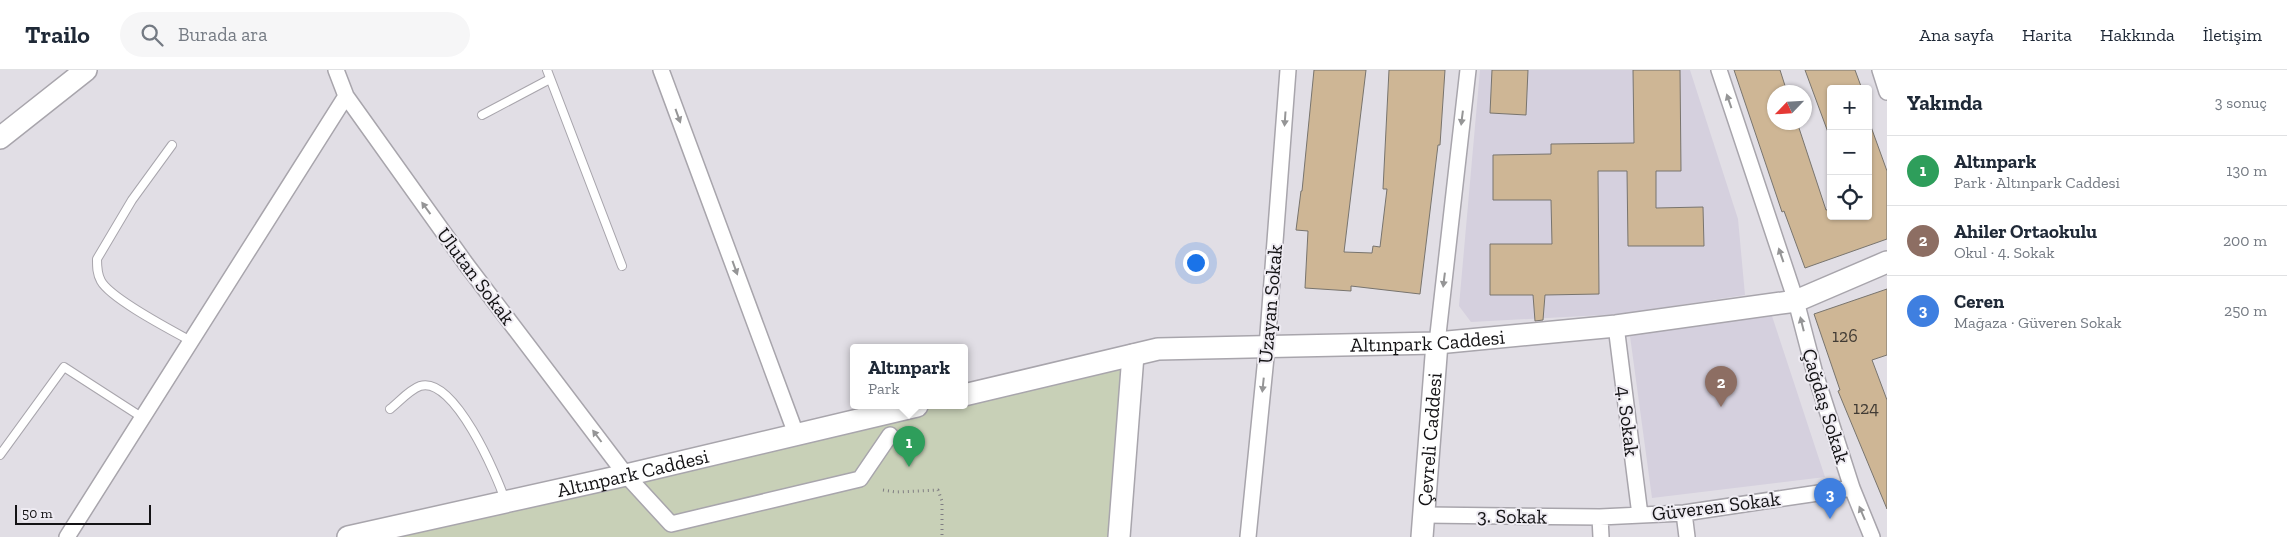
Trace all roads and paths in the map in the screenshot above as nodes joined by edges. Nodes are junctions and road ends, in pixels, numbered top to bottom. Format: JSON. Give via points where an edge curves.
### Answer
{"nodes":[{"id":1,"x":86,"y":70,"type":"edge"},
{"id":2,"x":336,"y":70,"type":"edge"},
{"id":3,"x":547,"y":70,"type":"edge"},
{"id":4,"x":661,"y":70,"type":"edge"},
{"id":5,"x":1288,"y":70,"type":"edge"},
{"id":6,"x":1468,"y":70,"type":"edge"},
{"id":7,"x":1719,"y":70,"type":"edge"},
{"id":8,"x":1880,"y":70,"type":"edge"},
{"id":9,"x":550,"y":79,"type":"junction"},
{"id":10,"x":1887,"y":92,"type":"edge"},
{"id":11,"x":346,"y":96,"type":"junction"},
{"id":12,"x":482,"y":115,"type":"dead end"},
{"id":13,"x":0,"y":138,"type":"edge"},
{"id":14,"x":172,"y":145,"type":"dead end"},
{"id":15,"x":1887,"y":262,"type":"edge"},
{"id":16,"x":622,"y":266,"type":"dead end"},
{"id":17,"x":1796,"y":301,"type":"junction"},
{"id":18,"x":1616,"y":326,"type":"junction"},
{"id":19,"x":191,"y":341,"type":"junction"},
{"id":20,"x":1437,"y":343,"type":"junction"},
{"id":21,"x":1267,"y":347,"type":"junction"},
{"id":22,"x":1133,"y":355,"type":"junction"},
{"id":23,"x":968,"y":394,"type":"edge"},
{"id":24,"x":390,"y":409,"type":"dead end"},
{"id":25,"x":904,"y":409,"type":"edge"},
{"id":26,"x":142,"y":418,"type":"junction"},
{"id":27,"x":796,"y":434,"type":"junction"},
{"id":28,"x":890,"y":435,"type":"dead end"},
{"id":29,"x":0,"y":455,"type":"edge"},
{"id":30,"x":626,"y":475,"type":"junction"},
{"id":31,"x":1852,"y":488,"type":"junction"},
{"id":32,"x":883,"y":490,"type":"dead end"},
{"id":33,"x":505,"y":502,"type":"junction"},
{"id":34,"x":1684,"y":513,"type":"junction"},
{"id":35,"x":1425,"y":515,"type":"junction"},
{"id":36,"x":1640,"y":515,"type":"junction"},
{"id":37,"x":1600,"y":516,"type":"junction"},
{"id":38,"x":67,"y":537,"type":"edge"},
{"id":39,"x":348,"y":537,"type":"edge"},
{"id":40,"x":942,"y":537,"type":"edge"},
{"id":41,"x":1119,"y":537,"type":"edge"},
{"id":42,"x":1248,"y":537,"type":"edge"},
{"id":43,"x":1422,"y":537,"type":"edge"},
{"id":44,"x":1601,"y":537,"type":"edge"},
{"id":45,"x":1688,"y":537,"type":"edge"},
{"id":46,"x":1872,"y":537,"type":"edge"}],
"edges":[{"from":1,"to":13,"type":"street"},
{"from":2,"to":11,"type":"street","name":"Ulutan Sokak"},
{"from":3,"to":9,"type":"lane"},
{"from":4,"to":27,"type":"street","one_way":true},
{"from":5,"to":21,"type":"street","name":"Uzayan Sokak","one_way":true},
{"from":6,"to":20,"type":"street","one_way":true},
{"from":17,"to":7,"type":"street","name":"Çağdaş Sokak","one_way":true},
{"from":8,"to":10,"type":"street"},
{"from":9,"to":12,"type":"lane"},
{"from":9,"to":16,"type":"lane"},
{"from":11,"to":19,"type":"street"},
{"from":30,"to":11,"type":"street","name":"Ulutan Sokak","one_way":true,"via":[[466,264]]},
{"from":14,"to":19,"type":"lane","via":[[132,200],[97,259],[97,267],[105,288]]},
{"from":15,"to":17,"type":"street","name":"Altınpark Caddesi"},
{"from":17,"to":18,"type":"street","name":"Altınpark Caddesi"},
{"from":31,"to":17,"type":"street","name":"Çağdaş Sokak","one_way":true,"via":[[1814,370]]},
{"from":18,"to":20,"type":"street","name":"Altınpark Caddesi"},
{"from":18,"to":36,"type":"street","name":"4. Sokak"},
{"from":19,"to":26,"type":"street"},
{"from":20,"to":21,"type":"street","name":"Altınpark Caddesi"},
{"from":20,"to":35,"type":"street","name":"Çevreli Caddesi"},
{"from":21,"to":22,"type":"street","name":"Altınpark Caddesi","via":[[1158,348]]},
{"from":21,"to":42,"type":"street","name":"Uzayan Sokak","one_way":true},
{"from":22,"to":23,"type":"street","name":"Altınpark Caddesi"},
{"from":22,"to":41,"type":"street"},
{"from":24,"to":33,"type":"lane","via":[[421,385],[433,387],[448,398],[485,452]]},
{"from":25,"to":27,"type":"street","name":"Altınpark Caddesi"},
{"from":26,"to":29,"type":"lane","via":[[64,367]]},
{"from":26,"to":38,"type":"street"},
{"from":27,"to":30,"type":"street","name":"Altınpark Caddesi"},
{"from":28,"to":30,"type":"street","name":"Ulutan Sokak","via":[[860,479],[671,524]]},
{"from":30,"to":33,"type":"street","name":"Altınpark Caddesi"},
{"from":31,"to":34,"type":"street","name":"Güveren Sokak"},
{"from":46,"to":31,"type":"street","name":"Çağdaş Sokak","one_way":true},
{"from":32,"to":40,"type":"path","via":[[938,490],[942,500]]},
{"from":33,"to":39,"type":"street","name":"Altınpark Caddesi"},
{"from":34,"to":36,"type":"street","name":"Güveren Sokak"},
{"from":34,"to":45,"type":"street"},
{"from":35,"to":37,"type":"street","name":"3. Sokak"},
{"from":35,"to":43,"type":"street","name":"Çevreli Caddesi"},
{"from":36,"to":37,"type":"street","name":"Güveren Sokak"},
{"from":37,"to":44,"type":"street"}]}
